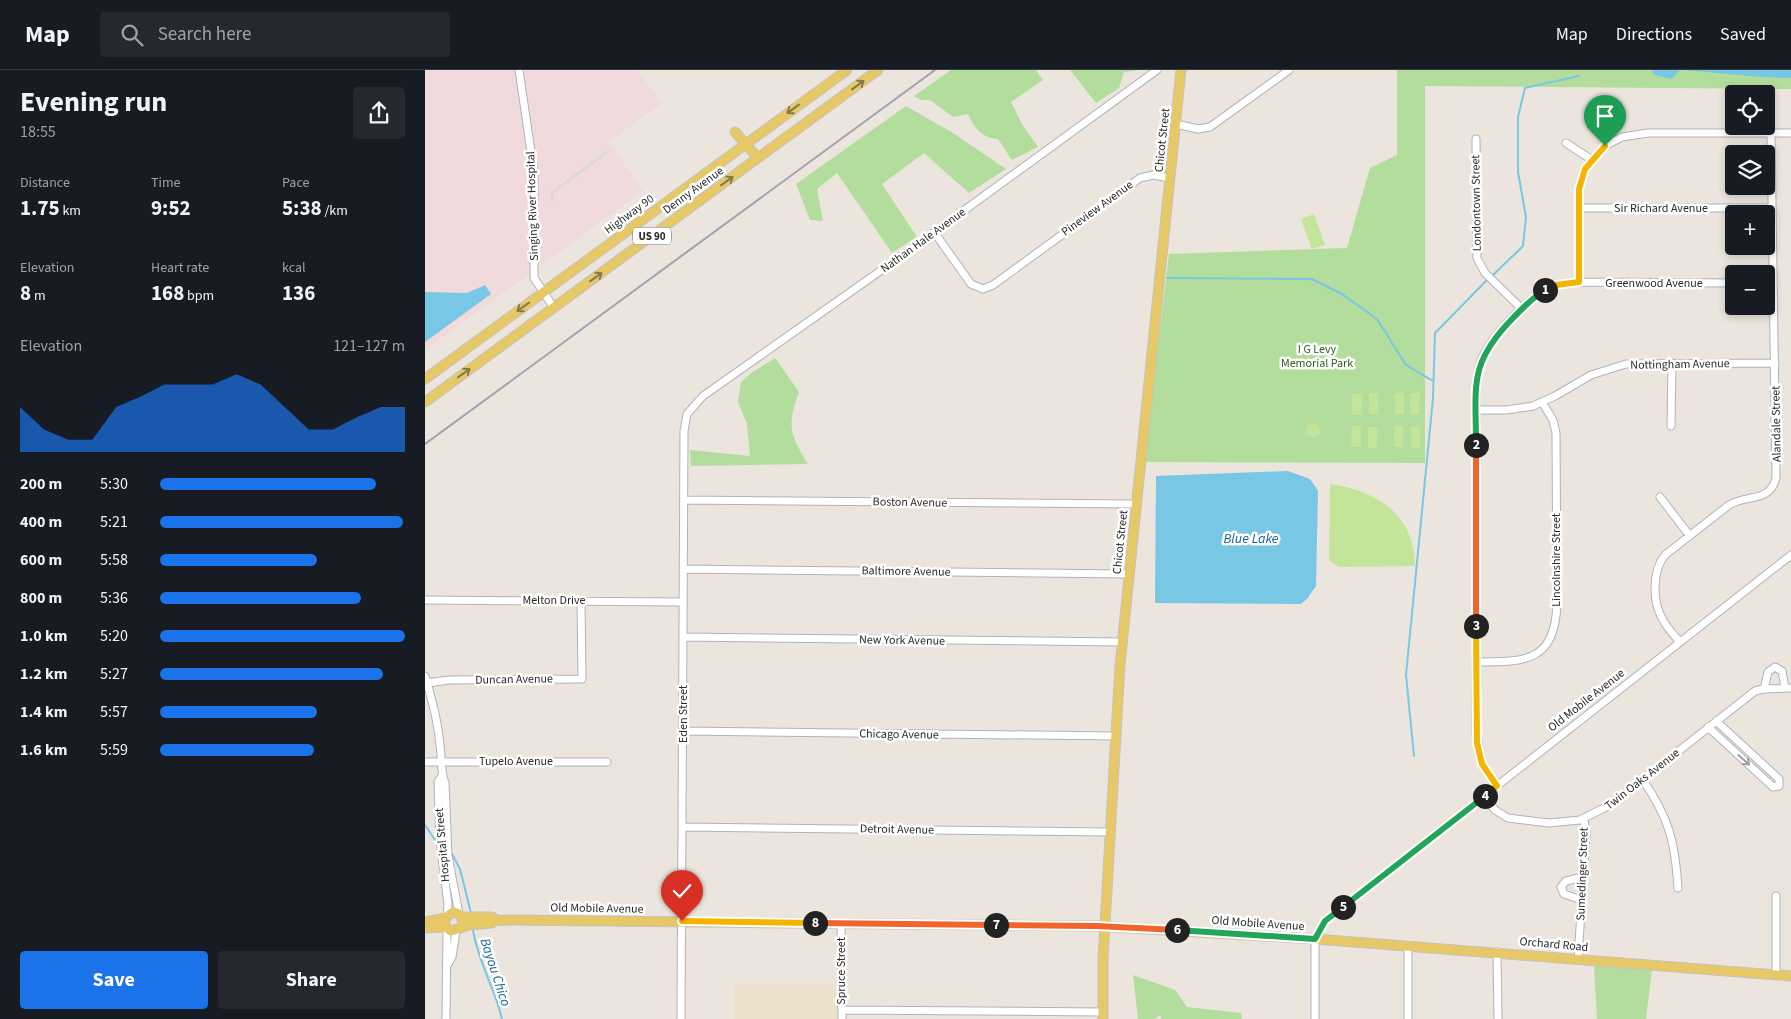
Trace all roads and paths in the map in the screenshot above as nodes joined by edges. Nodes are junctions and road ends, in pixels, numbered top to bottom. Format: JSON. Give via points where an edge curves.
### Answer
{"nodes":[{"id":1,"x":519,"y":70,"type":"edge"},
{"id":2,"x":847,"y":70,"type":"edge"},
{"id":3,"x":878,"y":70,"type":"edge"},
{"id":4,"x":1157,"y":70,"type":"edge"},
{"id":5,"x":1181,"y":70,"type":"edge"},
{"id":6,"x":1289,"y":70,"type":"edge"},
{"id":7,"x":1176,"y":124,"type":"junction"},
{"id":8,"x":735,"y":132,"type":"dead end"},
{"id":9,"x":1775,"y":133,"type":"edge"},
{"id":10,"x":1791,"y":133,"type":"edge"},
{"id":11,"x":1725,"y":134,"type":"edge"},
{"id":12,"x":1771,"y":135,"type":"edge"},
{"id":13,"x":1475,"y":139,"type":"dead end"},
{"id":14,"x":1566,"y":143,"type":"dead end"},
{"id":15,"x":746,"y":144,"type":"junction"},
{"id":16,"x":758,"y":158,"type":"junction"},
{"id":17,"x":1592,"y":160,"type":"junction"},
{"id":18,"x":1170,"y":178,"type":"junction"},
{"id":19,"x":1772,"y":205,"type":"edge"},
{"id":20,"x":1579,"y":208,"type":"junction"},
{"id":21,"x":1725,"y":208,"type":"edge"},
{"id":22,"x":934,"y":232,"type":"junction"},
{"id":23,"x":1579,"y":282,"type":"junction"},
{"id":24,"x":1725,"y":283,"type":"edge"},
{"id":25,"x":543,"y":292,"type":"junction"},
{"id":26,"x":554,"y":308,"type":"junction"},
{"id":27,"x":1522,"y":309,"type":"junction"},
{"id":28,"x":1772,"y":315,"type":"edge"},
{"id":29,"x":1671,"y":363,"type":"junction"},
{"id":30,"x":1775,"y":363,"type":"junction"},
{"id":31,"x":425,"y":379,"type":"edge"},
{"id":32,"x":425,"y":402,"type":"edge"},
{"id":33,"x":1542,"y":402,"type":"junction"},
{"id":34,"x":690,"y":409,"type":"joint"},
{"id":35,"x":1476,"y":410,"type":"junction"},
{"id":36,"x":1671,"y":426,"type":"dead end"},
{"id":37,"x":1659,"y":497,"type":"dead end"},
{"id":38,"x":684,"y":500,"type":"junction"},
{"id":39,"x":1136,"y":504,"type":"junction"},
{"id":40,"x":1690,"y":536,"type":"junction"},
{"id":41,"x":1791,"y":555,"type":"edge"},
{"id":42,"x":683,"y":569,"type":"junction"},
{"id":43,"x":1129,"y":574,"type":"junction"},
{"id":44,"x":425,"y":600,"type":"edge"},
{"id":45,"x":581,"y":600,"type":"junction"},
{"id":46,"x":683,"y":602,"type":"junction"},
{"id":47,"x":683,"y":637,"type":"junction"},
{"id":48,"x":1122,"y":642,"type":"junction"},
{"id":49,"x":1680,"y":642,"type":"junction"},
{"id":50,"x":1477,"y":662,"type":"junction"},
{"id":51,"x":426,"y":680,"type":"edge"},
{"id":52,"x":1764,"y":688,"type":"junction"},
{"id":53,"x":1788,"y":688,"type":"edge"},
{"id":54,"x":1716,"y":721,"type":"junction"},
{"id":55,"x":1708,"y":728,"type":"junction"},
{"id":56,"x":683,"y":731,"type":"junction"},
{"id":57,"x":1115,"y":736,"type":"junction"},
{"id":58,"x":425,"y":762,"type":"edge"},
{"id":59,"x":442,"y":762,"type":"junction"},
{"id":60,"x":607,"y":762,"type":"dead end"},
{"id":61,"x":442,"y":776,"type":"junction"},
{"id":62,"x":1642,"y":779,"type":"junction"},
{"id":63,"x":1497,"y":786,"type":"junction"},
{"id":64,"x":1484,"y":796,"type":"junction"},
{"id":65,"x":1584,"y":819,"type":"junction"},
{"id":66,"x":683,"y":827,"type":"junction"},
{"id":67,"x":1111,"y":832,"type":"junction"},
{"id":68,"x":1583,"y":877,"type":"junction"},
{"id":69,"x":1678,"y":888,"type":"dead end"},
{"id":70,"x":1776,"y":896,"type":"dead end"},
{"id":71,"x":1581,"y":900,"type":"junction"},
{"id":72,"x":461,"y":916,"type":"junction"},
{"id":73,"x":496,"y":920,"type":"junction"},
{"id":74,"x":682,"y":921,"type":"junction"},
{"id":75,"x":425,"y":922,"type":"edge"},
{"id":76,"x":841,"y":923,"type":"junction"},
{"id":77,"x":450,"y":925,"type":"junction"},
{"id":78,"x":1105,"y":926,"type":"junction"},
{"id":79,"x":425,"y":928,"type":"edge"},
{"id":80,"x":1315,"y":939,"type":"junction"},
{"id":81,"x":1408,"y":946,"type":"junction"},
{"id":82,"x":1497,"y":952,"type":"junction"},
{"id":83,"x":1578,"y":959,"type":"junction"},
{"id":84,"x":1776,"y":975,"type":"junction"},
{"id":85,"x":1791,"y":976,"type":"edge"},
{"id":86,"x":841,"y":1010,"type":"junction"},
{"id":87,"x":1103,"y":1016,"type":"edge"},
{"id":88,"x":446,"y":1019,"type":"edge"},
{"id":89,"x":681,"y":1019,"type":"edge"},
{"id":90,"x":842,"y":1019,"type":"edge"},
{"id":91,"x":1315,"y":1019,"type":"edge"},
{"id":92,"x":1408,"y":1019,"type":"edge"},
{"id":93,"x":1497,"y":1019,"type":"edge"}],
"edges":[{"from":1,"to":25,"type":"street","name":"Singing River Hospital","via":[[534,172],[534,278]]},
{"from":2,"to":15,"type":"main road","name":"Highway 90","number":"US 90","one_way":true},
{"from":16,"to":3,"type":"main road","name":"Denny Avenue","number":"US 90","one_way":true},
{"from":4,"to":22,"type":"street","name":"Nathan Hale Avenue"},
{"from":5,"to":7,"type":"main road","name":"Chicot Street"},
{"from":6,"to":7,"type":"street","via":[[1210,127],[1198,129]]},
{"from":7,"to":18,"type":"main road","name":"Chicot Street"},
{"from":8,"to":15,"type":"main road"},
{"from":9,"to":10,"type":"street"},
{"from":11,"to":17,"type":"street","via":[[1630,135],[1605,146]]},
{"from":12,"to":19,"type":"street","name":"Alandale Street"},
{"from":13,"to":27,"type":"street","name":"Londontown Street","via":[[1477,258],[1485,273]]},
{"from":14,"to":17,"type":"street"},
{"from":15,"to":16,"type":"main road"},
{"from":15,"to":25,"type":"main road","name":"Highway 90","number":"US 90"},
{"from":26,"to":16,"type":"main road","name":"Denny Avenue","number":"US 90","one_way":true},
{"from":17,"to":20,"type":"street","via":[[1583,175]]},
{"from":18,"to":22,"type":"street","name":"Pineview Avenue","via":[[1153,175],[1140,178],[993,285],[979,289],[965,276]]},
{"from":18,"to":39,"type":"main road","name":"Chicot Street"},
{"from":20,"to":21,"type":"street","name":"Sir Richard Avenue"},
{"from":20,"to":23,"type":"street"},
{"from":22,"to":34,"type":"street","name":"Nathan Hale Avenue","via":[[711,390]]},
{"from":23,"to":24,"type":"street","name":"Greenwood Avenue"},
{"from":23,"to":27,"type":"street","name":"Greenwood Avenue","via":[[1549,288]]},
{"from":25,"to":26,"type":"street","name":"Singing River Hospital"},
{"from":25,"to":31,"type":"main road","name":"Highway 90","number":"US 90","one_way":true},
{"from":32,"to":26,"type":"main road","name":"Denny Avenue","number":"US 90","one_way":true},
{"from":27,"to":35,"type":"street","name":"Greenwood Avenue","via":[[1495,336],[1484,354],[1478,371]]},
{"from":28,"to":30,"type":"street","name":"Alandale Street"},
{"from":29,"to":30,"type":"street","name":"Nottingham Avenue"},
{"from":29,"to":33,"type":"street","name":"Nottingham Avenue","via":[[1626,364],[1604,369]]},
{"from":29,"to":36,"type":"street"},
{"from":30,"to":40,"type":"street","name":"Alandale Street","via":[[1775,482],[1762,496],[1729,504]]},
{"from":33,"to":35,"type":"street","name":"Nottingham Avenue","via":[[1507,410]]},
{"from":33,"to":50,"type":"street","name":"Lincolnshire Street","via":[[1553,420],[1556,433],[1555,628],[1544,648],[1531,658],[1515,662]]},
{"from":34,"to":38,"type":"street","name":"Eden Street","via":[[684,431]]},
{"from":35,"to":50,"type":"street","name":"Greenwood Avenue"},
{"from":37,"to":40,"type":"street"},
{"from":38,"to":39,"type":"street","name":"Boston Avenue"},
{"from":38,"to":42,"type":"street","name":"Eden Street"},
{"from":39,"to":43,"type":"main road","name":"Chicot Street"},
{"from":40,"to":49,"type":"street","name":"Alandale Street","via":[[1665,555],[1656,571],[1660,614]]},
{"from":41,"to":49,"type":"street","name":"Old Mobile Avenue"},
{"from":42,"to":43,"type":"street","name":"Baltimore Avenue"},
{"from":42,"to":46,"type":"street","name":"Eden Street"},
{"from":43,"to":48,"type":"main road","name":"Chicot Street"},
{"from":44,"to":45,"type":"street","name":"Melton Drive"},
{"from":45,"to":46,"type":"street","name":"Melton Drive"},
{"from":45,"to":51,"type":"street","name":"Duncan Avenue","via":[[582,679]]},
{"from":46,"to":47,"type":"street","name":"Eden Street"},
{"from":47,"to":48,"type":"street","name":"New York Avenue"},
{"from":47,"to":56,"type":"street","name":"Eden Street"},
{"from":48,"to":57,"type":"main road","name":"Chicot Street"},
{"from":49,"to":63,"type":"street","name":"Old Mobile Avenue"},
{"from":50,"to":63,"type":"street","name":"Greenwood Avenue","via":[[1477,743],[1482,764]]},
{"from":51,"to":59,"type":"street","name":"Hospital Street","via":[[436,714]]},
{"from":52,"to":53,"type":"street"},
{"from":52,"to":53,"type":"street","via":[[1768,672],[1775,667],[1782,672]]},
{"from":52,"to":54,"type":"street","name":"Twin Oaks Avenue"},
{"from":54,"to":55,"type":"street","name":"Twin Oaks Avenue"},
{"from":55,"to":54,"type":"street","one_way":true,"via":[[1773,787],[1779,786],[1779,779]]},
{"from":55,"to":62,"type":"street","name":"Twin Oaks Avenue"},
{"from":56,"to":57,"type":"street","name":"Chicago Avenue"},
{"from":56,"to":66,"type":"street","name":"Eden Street"},
{"from":57,"to":67,"type":"main road","name":"Chicot Street"},
{"from":58,"to":59,"type":"street","name":"Tupelo Avenue"},
{"from":59,"to":60,"type":"street","name":"Tupelo Avenue"},
{"from":59,"to":61,"type":"street","name":"Hospital Street"},
{"from":61,"to":72,"type":"street","name":"Hospital Street","via":[[448,856]]},
{"from":61,"to":77,"type":"street","name":"Hospital Street","via":[[438,782],[440,842]]},
{"from":62,"to":65,"type":"street","name":"Twin Oaks Avenue","via":[[1610,805]]},
{"from":62,"to":69,"type":"street","via":[[1669,825],[1675,849]]},
{"from":63,"to":64,"type":"street","name":"Old Mobile Avenue"},
{"from":64,"to":65,"type":"street","name":"Twin Oaks Avenue","via":[[1501,814],[1515,820],[1559,824]]},
{"from":64,"to":80,"type":"street","name":"Old Mobile Avenue","via":[[1325,921]]},
{"from":65,"to":68,"type":"street","name":"Sumedinger Street","via":[[1587,833]]},
{"from":66,"to":67,"type":"street","name":"Detroit Avenue"},
{"from":66,"to":74,"type":"street","name":"Eden Street"},
{"from":67,"to":78,"type":"main road","name":"Chicot Street"},
{"from":68,"to":71,"type":"street","name":"Sumedinger Street"},
{"from":68,"to":71,"type":"street","via":[[1566,881],[1561,887],[1564,894]]},
{"from":70,"to":84,"type":"street"},
{"from":71,"to":83,"type":"street","name":"Sumedinger Street"},
{"from":72,"to":73,"type":"main road","name":"Old Mobile Avenue"},
{"from":72,"to":77,"type":"main road","via":[[463,923]]},
{"from":72,"to":77,"type":"main road","name":"Old Mobile Avenue","via":[[453,912]]},
{"from":73,"to":74,"type":"main road","name":"Old Mobile Avenue"},
{"from":73,"to":77,"type":"main road","name":"Old Mobile Avenue","via":[[493,923]]},
{"from":74,"to":76,"type":"main road","name":"Old Mobile Avenue"},
{"from":74,"to":89,"type":"street","name":"Eden Street"},
{"from":75,"to":77,"type":"main road","name":"Old Mobile Avenue"},
{"from":76,"to":78,"type":"main road","name":"Old Mobile Avenue"},
{"from":76,"to":86,"type":"street","name":"Spruce Street"},
{"from":77,"to":79,"type":"main road","name":"Old Mobile Avenue"},
{"from":77,"to":88,"type":"street","name":"Hospital Street","via":[[445,959],[448,964]]},
{"from":78,"to":80,"type":"main road","name":"Old Mobile Avenue"},
{"from":78,"to":87,"type":"main road","name":"Chicot Street"},
{"from":80,"to":81,"type":"main road","name":"Orchard Road"},
{"from":80,"to":91,"type":"street"},
{"from":81,"to":82,"type":"main road","name":"Orchard Road"},
{"from":81,"to":92,"type":"street"},
{"from":82,"to":83,"type":"main road","name":"Orchard Road"},
{"from":82,"to":93,"type":"street"},
{"from":83,"to":84,"type":"main road","name":"Orchard Road"},
{"from":84,"to":85,"type":"main road","name":"Orchard Road"},
{"from":86,"to":87,"type":"street"},
{"from":86,"to":90,"type":"street","name":"Spruce Street"}]}
